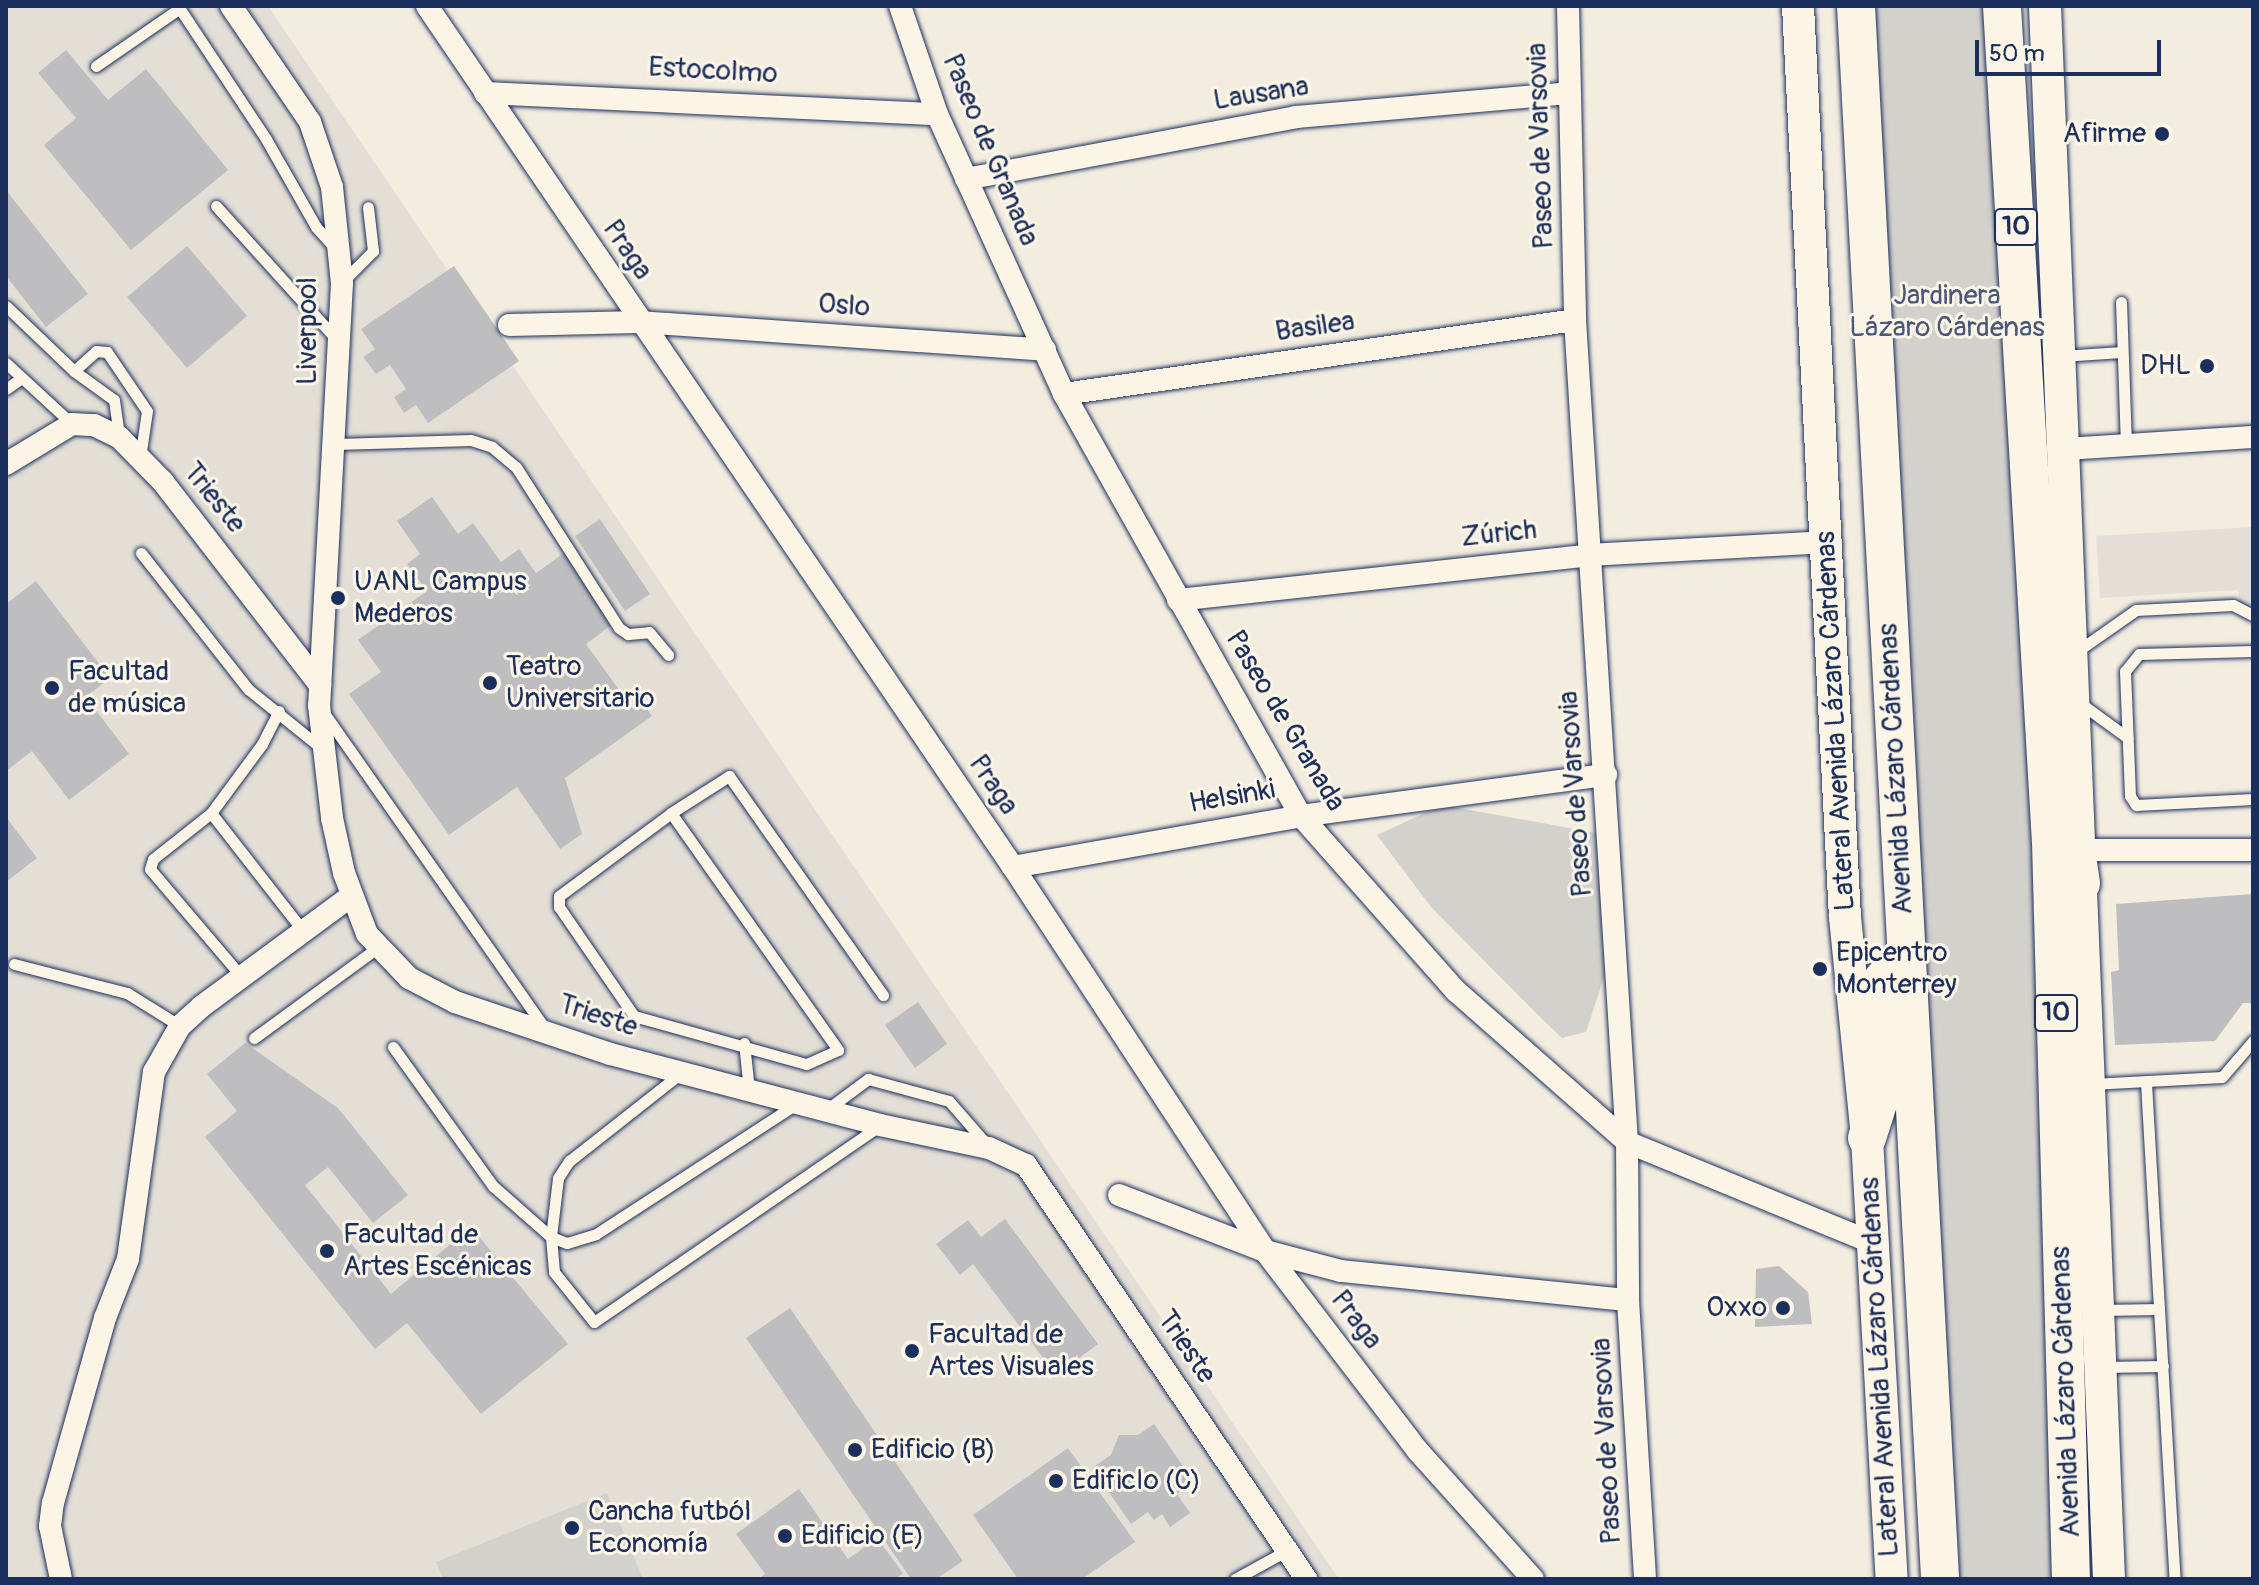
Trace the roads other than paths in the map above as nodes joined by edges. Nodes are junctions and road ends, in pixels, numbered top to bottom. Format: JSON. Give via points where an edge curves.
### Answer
{"nodes":[{"id":1,"x":231,"y":6,"type":"edge"},
{"id":2,"x":427,"y":6,"type":"edge"},
{"id":3,"x":900,"y":6,"type":"edge"},
{"id":4,"x":1568,"y":6,"type":"edge"},
{"id":5,"x":1798,"y":6,"type":"edge"},
{"id":6,"x":1856,"y":6,"type":"edge"},
{"id":7,"x":2002,"y":6,"type":"edge"},
{"id":8,"x":2045,"y":6,"type":"edge"},
{"id":9,"x":179,"y":7,"type":"edge"},
{"id":10,"x":96,"y":66,"type":"dead end"},
{"id":11,"x":485,"y":93,"type":"junction"},
{"id":12,"x":1569,"y":93,"type":"junction"},
{"id":13,"x":937,"y":114,"type":"junction"},
{"id":14,"x":966,"y":179,"type":"junction"},
{"id":15,"x":216,"y":206,"type":"dead end"},
{"id":16,"x":368,"y":207,"type":"dead end"},
{"id":17,"x":336,"y":249,"type":"junction"},
{"id":18,"x":342,"y":283,"type":"junction"},
{"id":19,"x":2121,"y":302,"type":"dead end"},
{"id":20,"x":6,"y":306,"type":"edge"},
{"id":21,"x":1575,"y":320,"type":"junction"},
{"id":22,"x":639,"y":322,"type":"junction"},
{"id":23,"x":509,"y":325,"type":"dead end"},
{"id":24,"x":340,"y":343,"type":"junction"},
{"id":25,"x":1045,"y":350,"type":"junction"},
{"id":26,"x":2122,"y":352,"type":"junction"},
{"id":27,"x":2061,"y":356,"type":"junction"},
{"id":28,"x":6,"y":363,"type":"edge"},
{"id":29,"x":74,"y":371,"type":"junction"},
{"id":30,"x":22,"y":378,"type":"junction"},
{"id":31,"x":6,"y":389,"type":"edge"},
{"id":32,"x":1064,"y":394,"type":"junction"},
{"id":33,"x":72,"y":424,"type":"junction"},
{"id":34,"x":119,"y":437,"type":"junction"},
{"id":35,"x":2253,"y":437,"type":"edge"},
{"id":36,"x":336,"y":444,"type":"junction"},
{"id":37,"x":2126,"y":445,"type":"junction"},
{"id":38,"x":2065,"y":449,"type":"junction"},
{"id":39,"x":140,"y":458,"type":"junction"},
{"id":40,"x":6,"y":464,"type":"edge"},
{"id":41,"x":2031,"y":524,"type":"junction"},
{"id":42,"x":1827,"y":542,"type":"junction"},
{"id":43,"x":141,"y":553,"type":"dead end"},
{"id":44,"x":1590,"y":555,"type":"junction"},
{"id":45,"x":1178,"y":600,"type":"junction"},
{"id":46,"x":2253,"y":615,"type":"edge"},
{"id":47,"x":2253,"y":651,"type":"edge"},
{"id":48,"x":2073,"y":654,"type":"junction"},
{"id":49,"x":668,"y":655,"type":"dead end"},
{"id":50,"x":320,"y":695,"type":"junction"},
{"id":51,"x":2075,"y":699,"type":"junction"},
{"id":52,"x":279,"y":711,"type":"junction"},
{"id":53,"x":2128,"y":738,"type":"junction"},
{"id":54,"x":322,"y":749,"type":"junction"},
{"id":55,"x":1606,"y":775,"type":"junction"},
{"id":56,"x":2253,"y":799,"type":"edge"},
{"id":57,"x":211,"y":813,"type":"junction"},
{"id":58,"x":671,"y":813,"type":"junction"},
{"id":59,"x":1301,"y":816,"type":"junction"},
{"id":60,"x":2253,"y":850,"type":"edge"},
{"id":61,"x":1013,"y":867,"type":"junction"},
{"id":62,"x":2080,"y":867,"type":"junction"},
{"id":63,"x":351,"y":896,"type":"junction"},
{"id":64,"x":304,"y":932,"type":"junction"},
{"id":65,"x":1904,"y":943,"type":"junction"},
{"id":66,"x":377,"y":948,"type":"junction"},
{"id":67,"x":14,"y":964,"type":"dead end"},
{"id":68,"x":241,"y":976,"type":"junction"},
{"id":69,"x":883,"y":995,"type":"dead end"},
{"id":70,"x":180,"y":1026,"type":"junction"},
{"id":71,"x":546,"y":1031,"type":"junction"},
{"id":72,"x":254,"y":1038,"type":"dead end"},
{"id":73,"x":2253,"y":1041,"type":"edge"},
{"id":74,"x":744,"y":1043,"type":"junction"},
{"id":75,"x":393,"y":1047,"type":"dead end"},
{"id":76,"x":681,"y":1073,"type":"junction"},
{"id":77,"x":2146,"y":1083,"type":"junction"},
{"id":78,"x":2088,"y":1085,"type":"junction"},
{"id":79,"x":749,"y":1091,"type":"junction"},
{"id":80,"x":796,"y":1105,"type":"junction"},
{"id":81,"x":825,"y":1112,"type":"junction"},
{"id":82,"x":880,"y":1125,"type":"junction"},
{"id":83,"x":1867,"y":1138,"type":"junction"},
{"id":84,"x":1627,"y":1142,"type":"junction"},
{"id":85,"x":989,"y":1148,"type":"junction"},
{"id":86,"x":1119,"y":1195,"type":"dead end"},
{"id":87,"x":551,"y":1237,"type":"junction"},
{"id":88,"x":1871,"y":1242,"type":"junction"},
{"id":89,"x":1265,"y":1251,"type":"junction"},
{"id":90,"x":1628,"y":1300,"type":"junction"},
{"id":91,"x":2159,"y":1309,"type":"junction"},
{"id":92,"x":2101,"y":1310,"type":"junction"},
{"id":93,"x":2163,"y":1366,"type":"junction"},
{"id":94,"x":2103,"y":1367,"type":"junction"},
{"id":95,"x":1286,"y":1551,"type":"junction"},
{"id":96,"x":61,"y":1579,"type":"edge"},
{"id":97,"x":1235,"y":1579,"type":"edge"},
{"id":98,"x":1306,"y":1579,"type":"edge"},
{"id":99,"x":1533,"y":1579,"type":"edge"},
{"id":100,"x":1645,"y":1579,"type":"edge"},
{"id":101,"x":1892,"y":1579,"type":"edge"},
{"id":102,"x":1940,"y":1579,"type":"edge"},
{"id":103,"x":2071,"y":1579,"type":"edge"},
{"id":104,"x":2109,"y":1579,"type":"edge"},
{"id":105,"x":2175,"y":1579,"type":"edge"}],
"edges":[{"from":1,"to":17,"type":"street","name":"Liverpool","via":[[287,83],[323,152]]},
{"from":2,"to":11,"type":"street","name":"Praga"},
{"from":3,"to":13,"type":"street","name":"Paseo de Granada"},
{"from":4,"to":12,"type":"street","name":"Paseo de Varsovia"},
{"from":5,"to":42,"type":"main road","name":"Lateral Avenida Lázaro Cárdenas"},
{"from":6,"to":65,"type":"highway","name":"Avenida Lázaro Cárdenas"},
{"from":7,"to":41,"type":"highway","name":"Avenida Lázaro Cárdenas","number":"10"},
{"from":8,"to":27,"type":"main road"},
{"from":9,"to":10,"type":"lane"},
{"from":9,"to":17,"type":"lane","via":[[266,139],[316,227]]},
{"from":11,"to":13,"type":"street","name":"Estocolmo","via":[[663,97]]},
{"from":11,"to":22,"type":"street","name":"Praga"},
{"from":12,"to":14,"type":"street","name":"Lausana","via":[[1296,117]]},
{"from":12,"to":21,"type":"street","name":"Paseo de Varsovia"},
{"from":13,"to":14,"type":"street","name":"Paseo de Granada"},
{"from":14,"to":25,"type":"street","name":"Paseo de Granada"},
{"from":15,"to":24,"type":"lane"},
{"from":16,"to":18,"type":"lane","via":[[373,251]]},
{"from":17,"to":18,"type":"street","name":"Liverpool"},
{"from":18,"to":24,"type":"street","name":"Liverpool"},
{"from":19,"to":26,"type":"lane"},
{"from":20,"to":29,"type":"lane"},
{"from":21,"to":32,"type":"street","name":"Basilea"},
{"from":21,"to":44,"type":"street","name":"Paseo de Varsovia"},
{"from":22,"to":23,"type":"street","name":"Oslo"},
{"from":22,"to":25,"type":"street","name":"Oslo"},
{"from":22,"to":61,"type":"street","name":"Praga"},
{"from":24,"to":36,"type":"street","name":"Liverpool"},
{"from":25,"to":32,"type":"street","name":"Paseo de Granada"},
{"from":26,"to":27,"type":"lane"},
{"from":26,"to":37,"type":"lane"},
{"from":27,"to":38,"type":"main road"},
{"from":28,"to":30,"type":"lane"},
{"from":29,"to":34,"type":"lane","via":[[114,400]]},
{"from":29,"to":39,"type":"lane","via":[[96,351],[107,352],[147,411]]},
{"from":30,"to":31,"type":"lane"},
{"from":30,"to":33,"type":"lane"},
{"from":32,"to":45,"type":"street","name":"Paseo de Granada"},
{"from":33,"to":34,"type":"street","name":"Trieste","via":[[94,425]]},
{"from":33,"to":40,"type":"street"},
{"from":34,"to":39,"type":"street","name":"Trieste"},
{"from":35,"to":37,"type":"street"},
{"from":36,"to":49,"type":"lane","via":[[471,440],[492,447],[516,467],[619,628],[628,634],[649,632]]},
{"from":36,"to":50,"type":"street","name":"Liverpool"},
{"from":37,"to":38,"type":"street"},
{"from":38,"to":48,"type":"main road"},
{"from":39,"to":50,"type":"street","name":"Trieste"},
{"from":41,"to":62,"type":"highway","via":[[2055,580],[2070,805]]},
{"from":41,"to":103,"type":"highway","name":"Avenida Lázaro Cárdenas","number":"10","via":[[2051,842]]},
{"from":42,"to":44,"type":"street","name":"Zúrich"},
{"from":42,"to":83,"type":"main road","name":"Lateral Avenida Lázaro Cárdenas","via":[[1845,917]]},
{"from":43,"to":52,"type":"lane","via":[[248,689]]},
{"from":44,"to":45,"type":"street","name":"Zúrich"},
{"from":44,"to":55,"type":"street","name":"Paseo de Varsovia"},
{"from":45,"to":59,"type":"street","name":"Paseo de Granada"},
{"from":46,"to":48,"type":"lane","via":[[2233,605],[2136,610]]},
{"from":47,"to":53,"type":"lane","via":[[2132,658],[2125,671]]},
{"from":48,"to":51,"type":"main road"},
{"from":50,"to":54,"type":"street","name":"Trieste"},
{"from":50,"to":71,"type":"lane"},
{"from":51,"to":53,"type":"lane"},
{"from":51,"to":62,"type":"main road"},
{"from":52,"to":54,"type":"lane"},
{"from":52,"to":57,"type":"lane","via":[[262,744]]},
{"from":53,"to":56,"type":"lane","via":[[2130,796],[2136,805]]},
{"from":54,"to":63,"type":"street","name":"Trieste"},
{"from":55,"to":59,"type":"street","name":"Helsinki"},
{"from":55,"to":84,"type":"street","name":"Paseo de Varsovia"},
{"from":57,"to":64,"type":"lane"},
{"from":57,"to":68,"type":"lane","via":[[153,859],[150,869]]},
{"from":58,"to":69,"type":"lane","via":[[724,777],[733,778]]},
{"from":58,"to":74,"type":"lane","via":[[838,1050],[806,1064]]},
{"from":58,"to":74,"type":"lane","via":[[563,892],[559,907],[634,1016]]},
{"from":59,"to":61,"type":"street","name":"Helsinki"},
{"from":59,"to":84,"type":"street","name":"Paseo de Granada","via":[[1456,991]]},
{"from":60,"to":62,"type":"street"},
{"from":61,"to":89,"type":"street","name":"Praga"},
{"from":62,"to":78,"type":"main road"},
{"from":63,"to":64,"type":"street"},
{"from":63,"to":66,"type":"street","name":"Trieste"},
{"from":64,"to":68,"type":"street"},
{"from":65,"to":83,"type":"highway","via":[[1885,968],[1881,1094]]},
{"from":65,"to":102,"type":"highway","name":"Avenida Lázaro Cárdenas"},
{"from":66,"to":71,"type":"street","name":"Trieste","via":[[431,991]]},
{"from":66,"to":72,"type":"lane"},
{"from":67,"to":70,"type":"lane","via":[[127,993]]},
{"from":68,"to":70,"type":"street"},
{"from":70,"to":96,"type":"street","via":[[154,1072],[128,1259],[105,1318],[53,1503],[52,1540]]},
{"from":71,"to":76,"type":"street","name":"Trieste"},
{"from":73,"to":77,"type":"lane","via":[[2222,1077]]},
{"from":74,"to":79,"type":"lane"},
{"from":75,"to":87,"type":"lane","via":[[493,1186]]},
{"from":76,"to":79,"type":"street","name":"Trieste"},
{"from":76,"to":87,"type":"lane","via":[[562,1168]]},
{"from":77,"to":78,"type":"lane"},
{"from":77,"to":91,"type":"lane"},
{"from":78,"to":92,"type":"main road"},
{"from":79,"to":80,"type":"street","name":"Trieste"},
{"from":80,"to":81,"type":"street","name":"Trieste"},
{"from":80,"to":87,"type":"lane","via":[[596,1234],[576,1243]]},
{"from":81,"to":82,"type":"street","name":"Trieste"},
{"from":81,"to":85,"type":"lane","via":[[868,1079],[949,1101]]},
{"from":82,"to":85,"type":"street","name":"Trieste"},
{"from":82,"to":87,"type":"lane","via":[[601,1322],[591,1320],[556,1277]]},
{"from":83,"to":88,"type":"main road","name":"Lateral Avenida Lázaro Cárdenas"},
{"from":84,"to":88,"type":"street","name":"Paseo de Granada"},
{"from":84,"to":90,"type":"street","name":"Paseo de Varsovia"},
{"from":85,"to":95,"type":"street","name":"Trieste","via":[[1026,1165],[1037,1177]]},
{"from":86,"to":89,"type":"street"},
{"from":88,"to":101,"type":"main road","name":"Lateral Avenida Lázaro Cárdenas"},
{"from":89,"to":90,"type":"street","via":[[1341,1271]]},
{"from":89,"to":99,"type":"street","name":"Praga","via":[[1418,1451]]},
{"from":90,"to":100,"type":"street","name":"Paseo de Varsovia"},
{"from":91,"to":92,"type":"lane"},
{"from":91,"to":93,"type":"lane"},
{"from":92,"to":94,"type":"main road"},
{"from":93,"to":94,"type":"lane"},
{"from":93,"to":105,"type":"lane"},
{"from":94,"to":104,"type":"main road"},
{"from":95,"to":97,"type":"lane"},
{"from":95,"to":98,"type":"street","name":"Trieste"}]}
